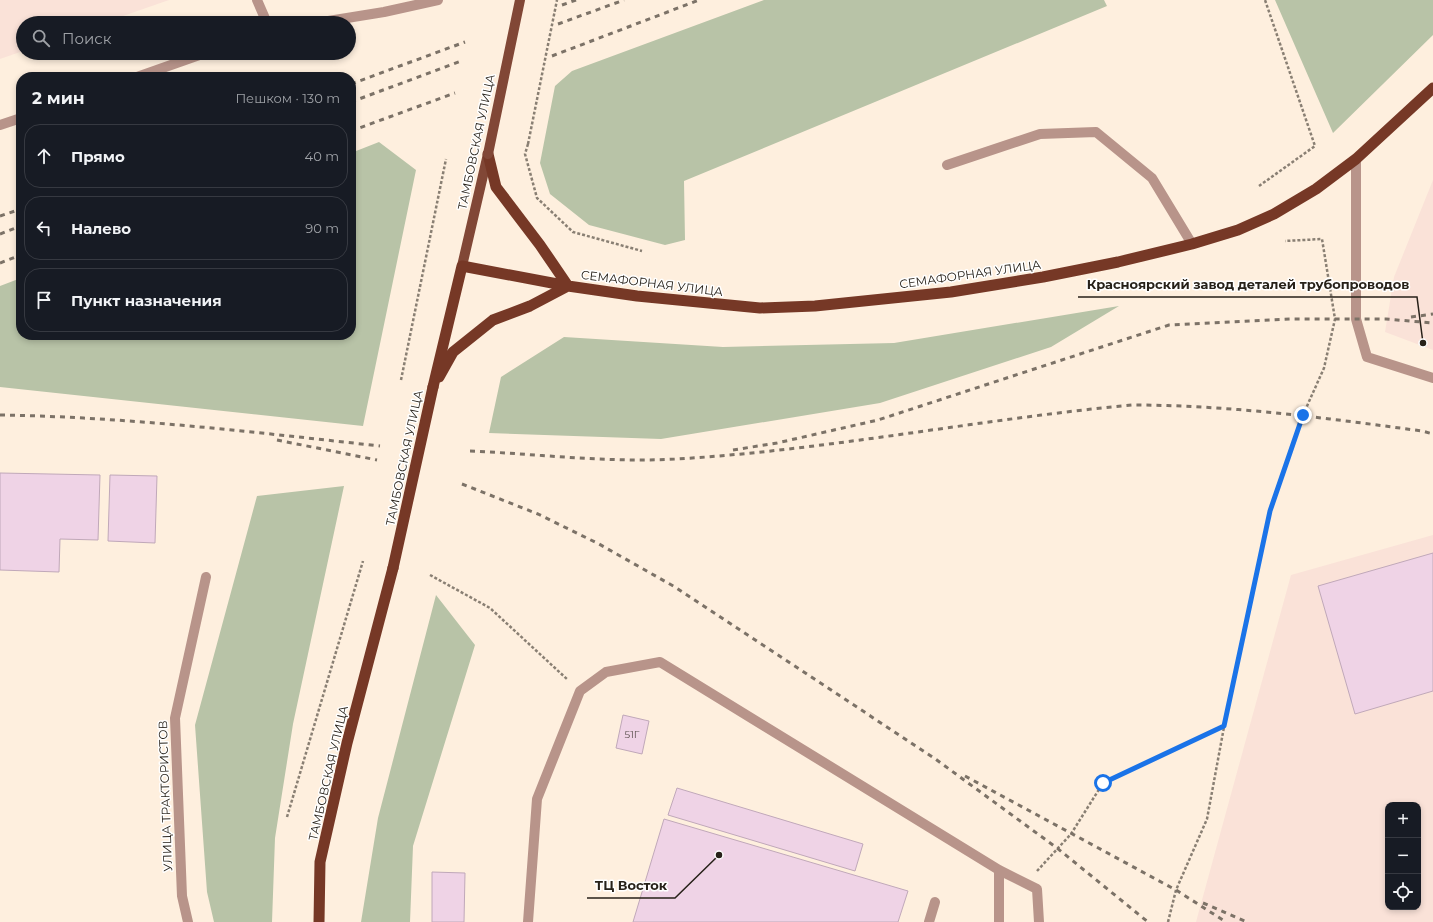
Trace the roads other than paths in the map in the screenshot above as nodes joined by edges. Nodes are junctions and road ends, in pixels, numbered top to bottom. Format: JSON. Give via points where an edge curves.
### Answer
{"nodes":[{"id":1,"x":256,"y":0,"type":"edge"},
{"id":2,"x":438,"y":0,"type":"edge"},
{"id":3,"x":520,"y":0,"type":"edge"},
{"id":4,"x":263,"y":16,"type":"edge"},
{"id":5,"x":356,"y":17,"type":"edge"},
{"id":6,"x":185,"y":60,"type":"edge"},
{"id":7,"x":151,"y":72,"type":"edge"},
{"id":8,"x":1433,"y":88,"type":"edge"},
{"id":9,"x":16,"y":120,"type":"edge"},
{"id":10,"x":0,"y":125,"type":"edge"},
{"id":11,"x":488,"y":154,"type":"junction"},
{"id":12,"x":1356,"y":159,"type":"junction"},
{"id":13,"x":947,"y":165,"type":"dead end"},
{"id":14,"x":1192,"y":244,"type":"junction"},
{"id":15,"x":462,"y":266,"type":"junction"},
{"id":16,"x":568,"y":286,"type":"junction"},
{"id":17,"x":1433,"y":378,"type":"edge"},
{"id":18,"x":433,"y":387,"type":"junction"},
{"id":19,"x":206,"y":576,"type":"dead end"},
{"id":20,"x":999,"y":870,"type":"junction"},
{"id":21,"x":935,"y":902,"type":"dead end"},
{"id":22,"x":188,"y":922,"type":"edge"},
{"id":23,"x":319,"y":922,"type":"edge"},
{"id":24,"x":528,"y":922,"type":"edge"},
{"id":25,"x":929,"y":922,"type":"edge"},
{"id":26,"x":999,"y":922,"type":"edge"},
{"id":27,"x":1040,"y":922,"type":"edge"}],
"edges":[{"from":1,"to":4,"type":"lane"},
{"from":2,"to":5,"type":"lane"},
{"from":3,"to":11,"type":"main road","name":"ТАМБОВСКАЯ УЛИЦА","bridge":true},
{"from":6,"to":7,"type":"lane"},
{"from":8,"to":12,"type":"highway","name":"СЕМАФОРНАЯ УЛИЦА"},
{"from":9,"to":10,"type":"lane"},
{"from":11,"to":15,"type":"main road","name":"ТАМБОВСКАЯ УЛИЦА"},
{"from":11,"to":16,"type":"highway","via":[[496,187],[540,244]]},
{"from":12,"to":14,"type":"highway","name":"СЕМАФОРНАЯ УЛИЦА","via":[[1316,189],[1274,214],[1238,230]]},
{"from":12,"to":17,"type":"lane","via":[[1356,319],[1367,357]]},
{"from":13,"to":14,"type":"lane","via":[[1040,134],[1096,132],[1152,178]]},
{"from":14,"to":16,"type":"highway","name":"СЕМАФОРНАЯ УЛИЦА","via":[[1095,266],[951,292],[815,306],[760,308],[637,296]]},
{"from":15,"to":16,"type":"highway","name":"СЕМАФОРНАЯ УЛИЦА"},
{"from":15,"to":18,"type":"highway","name":"ТАМБОВСКАЯ УЛИЦА"},
{"from":16,"to":18,"type":"highway","via":[[530,306],[493,320],[453,352]]},
{"from":18,"to":23,"type":"highway","name":"ТАМБОВСКАЯ УЛИЦА","bridge":true,"via":[[393,568],[347,743],[320,862]]},
{"from":19,"to":22,"type":"lane","name":"УЛИЦА ТРАКТОРИСТОВ","via":[[174,718],[182,896]]},
{"from":20,"to":24,"type":"lane","via":[[660,662],[606,672],[580,691],[537,799]]},
{"from":20,"to":26,"type":"lane"},
{"from":20,"to":27,"type":"lane","via":[[1037,889]]},
{"from":21,"to":25,"type":"lane"}]}
